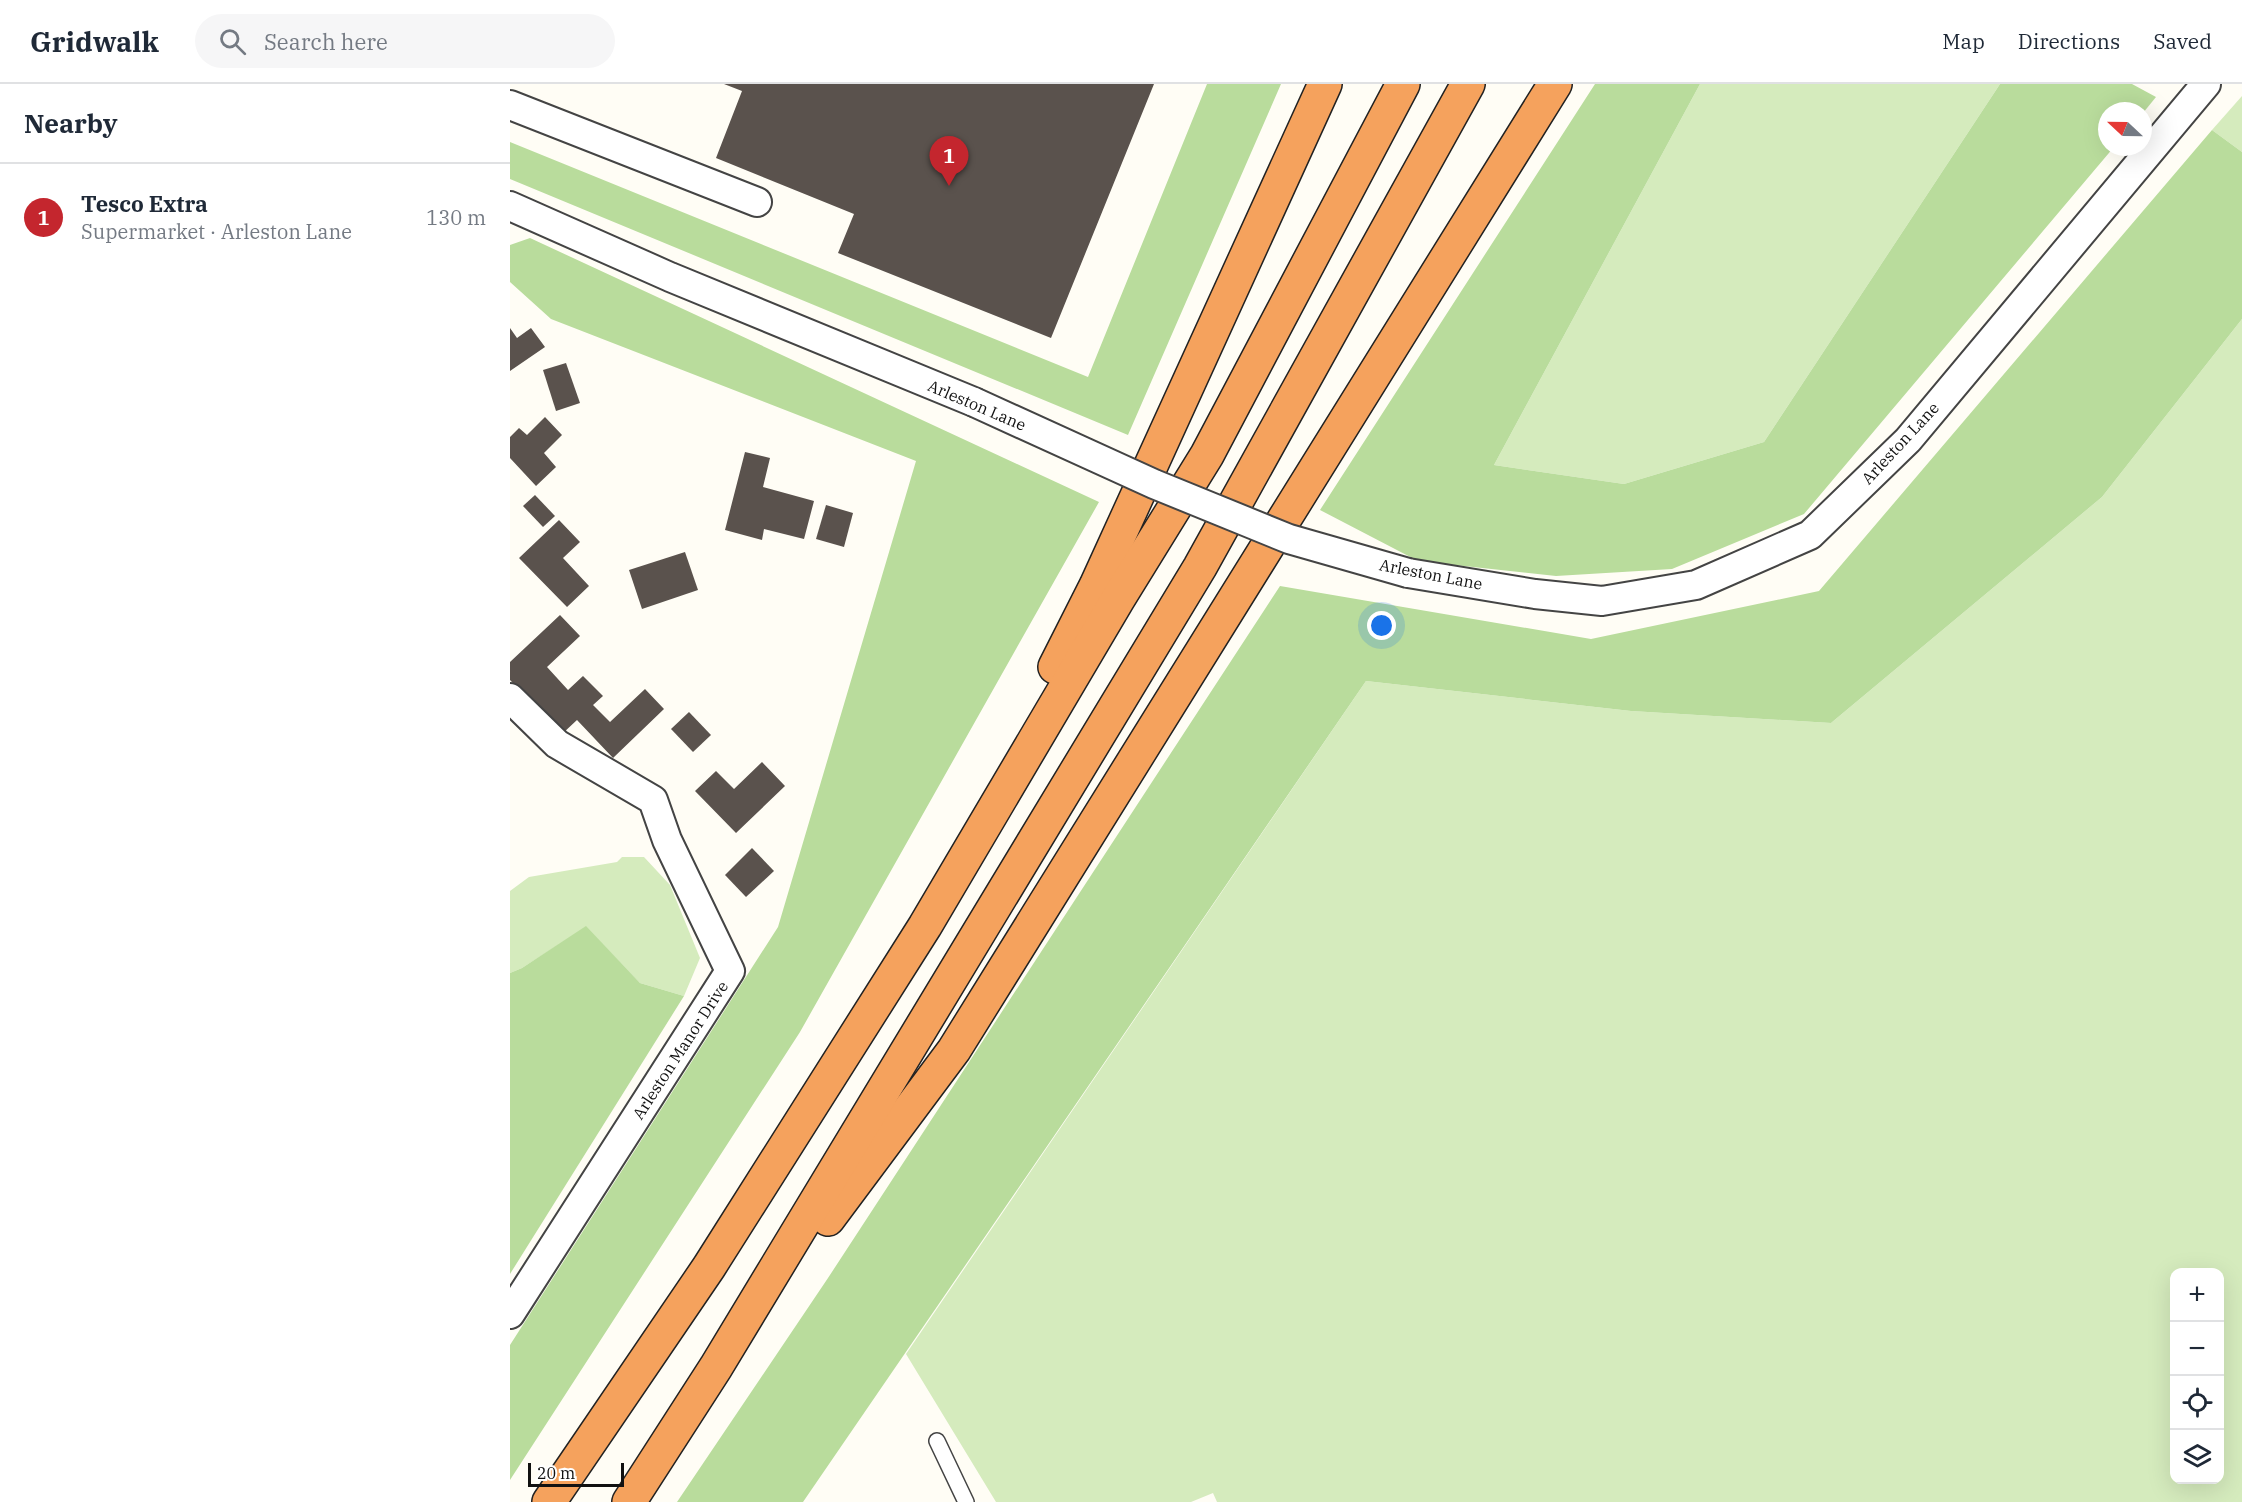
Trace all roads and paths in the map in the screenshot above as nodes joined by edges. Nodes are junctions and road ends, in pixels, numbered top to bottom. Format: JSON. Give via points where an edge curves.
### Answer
{"nodes":[{"id":1,"x":1325,"y":84,"type":"edge"},
{"id":2,"x":1403,"y":84,"type":"edge"},
{"id":3,"x":1468,"y":84,"type":"edge"},
{"id":4,"x":1555,"y":84,"type":"edge"},
{"id":5,"x":2206,"y":84,"type":"edge"},
{"id":6,"x":510,"y":105,"type":"edge"},
{"id":7,"x":757,"y":202,"type":"dead end"},
{"id":8,"x":510,"y":206,"type":"edge"},
{"id":9,"x":510,"y":698,"type":"edge"},
{"id":10,"x":926,"y":927,"type":"junction"},
{"id":11,"x":510,"y":1314,"type":"edge"},
{"id":12,"x":716,"y":1367,"type":"junction"},
{"id":13,"x":937,"y":1441,"type":"dead end"},
{"id":14,"x":549,"y":1502,"type":"edge"},
{"id":15,"x":629,"y":1502,"type":"edge"},
{"id":16,"x":966,"y":1502,"type":"edge"}],
"edges":[{"from":1,"to":10,"type":"highway","via":[[1096,586]]},
{"from":2,"to":10,"type":"highway","via":[[1207,455]]},
{"from":3,"to":12,"type":"highway","via":[[1200,567]]},
{"from":4,"to":12,"type":"highway","via":[[954,1050]]},
{"from":5,"to":8,"type":"street","name":"Arleston Lane","bridge":true,"via":[[1908,440],[1810,535],[1696,585],[1602,601],[1408,573],[1289,539],[1154,484],[974,402],[670,278]]},
{"from":6,"to":7,"type":"street"},
{"from":9,"to":11,"type":"street","name":"Arleston Manor Drive","via":[[556,744],[653,800],[667,840],[730,971]]},
{"from":10,"to":14,"type":"highway","via":[[709,1267]]},
{"from":12,"to":15,"type":"highway"},
{"from":13,"to":16,"type":"lane"}]}
